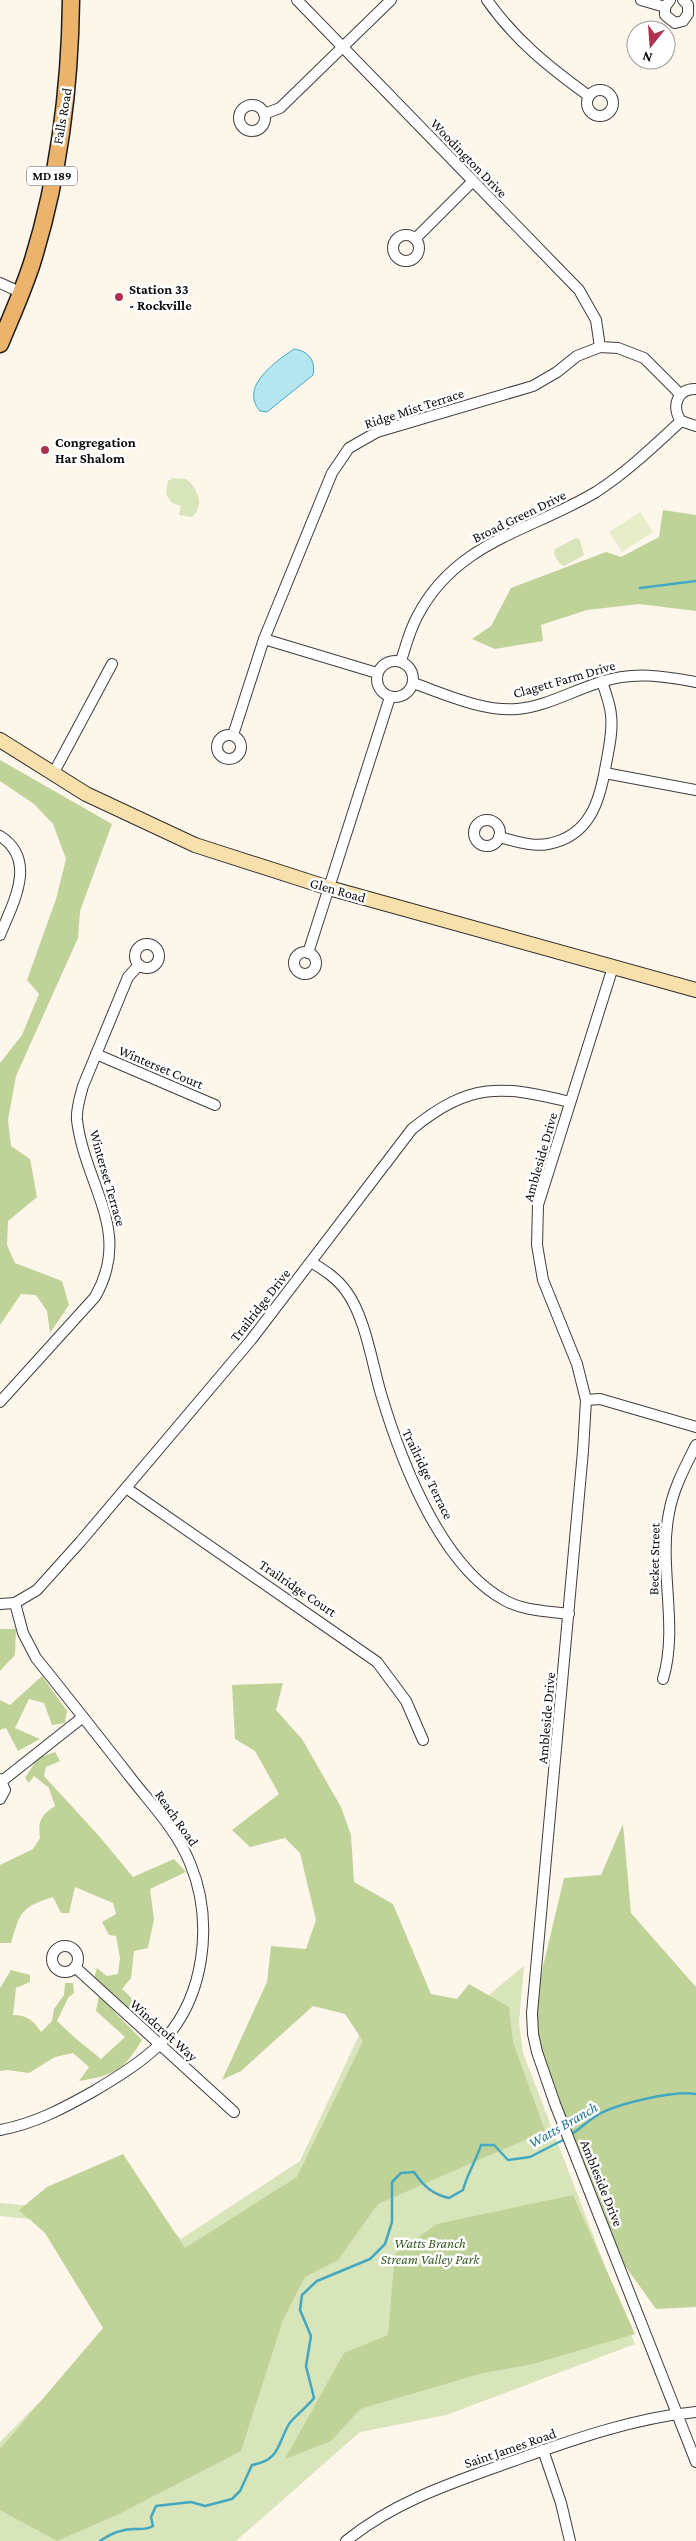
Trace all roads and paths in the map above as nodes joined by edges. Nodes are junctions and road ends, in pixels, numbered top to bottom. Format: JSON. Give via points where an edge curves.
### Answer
{"nodes":[{"id":1,"x":71,"y":0,"type":"edge"},
{"id":2,"x":297,"y":0,"type":"edge"},
{"id":3,"x":392,"y":0,"type":"edge"},
{"id":4,"x":487,"y":0,"type":"edge"},
{"id":5,"x":641,"y":0,"type":"edge"},
{"id":6,"x":683,"y":0,"type":"edge"},
{"id":7,"x":667,"y":3,"type":"edge"},
{"id":8,"x":342,"y":47,"type":"junction"},
{"id":9,"x":589,"y":96,"type":"dead end"},
{"id":10,"x":264,"y":114,"type":"dead end"},
{"id":11,"x":473,"y":182,"type":"junction"},
{"id":12,"x":415,"y":238,"type":"dead end"},
{"id":13,"x":0,"y":283,"type":"edge"},
{"id":14,"x":22,"y":293,"type":"junction"},
{"id":15,"x":0,"y":344,"type":"edge"},
{"id":16,"x":600,"y":347,"type":"junction"},
{"id":17,"x":696,"y":388,"type":"edge"},
{"id":18,"x":680,"y":394,"type":"junction"},
{"id":19,"x":681,"y":421,"type":"junction"},
{"id":20,"x":696,"y":426,"type":"edge"},
{"id":21,"x":264,"y":639,"type":"junction"},
{"id":22,"x":401,"y":661,"type":"junction"},
{"id":23,"x":112,"y":664,"type":"dead end"},
{"id":24,"x":377,"y":673,"type":"junction"},
{"id":25,"x":602,"y":681,"type":"junction"},
{"id":26,"x":696,"y":682,"type":"edge"},
{"id":27,"x":413,"y":684,"type":"junction"},
{"id":28,"x":390,"y":697,"type":"junction"},
{"id":29,"x":233,"y":735,"type":"dead end"},
{"id":30,"x":0,"y":740,"type":"edge"},
{"id":31,"x":604,"y":773,"type":"junction"},
{"id":32,"x":53,"y":774,"type":"junction"},
{"id":33,"x":696,"y":790,"type":"edge"},
{"id":34,"x":0,"y":836,"type":"edge"},
{"id":35,"x":499,"y":837,"type":"dead end"},
{"id":36,"x":330,"y":888,"type":"junction"},
{"id":37,"x":0,"y":935,"type":"edge"},
{"id":38,"x":308,"y":953,"type":"dead end"},
{"id":39,"x":139,"y":965,"type":"dead end"},
{"id":40,"x":613,"y":967,"type":"junction"},
{"id":41,"x":696,"y":990,"type":"edge"},
{"id":42,"x":96,"y":1054,"type":"junction"},
{"id":43,"x":570,"y":1102,"type":"junction"},
{"id":44,"x":215,"y":1105,"type":"dead end"},
{"id":45,"x":311,"y":1262,"type":"junction"},
{"id":46,"x":586,"y":1400,"type":"junction"},
{"id":47,"x":0,"y":1402,"type":"edge"},
{"id":48,"x":696,"y":1427,"type":"edge"},
{"id":49,"x":696,"y":1445,"type":"edge"},
{"id":50,"x":126,"y":1488,"type":"junction"},
{"id":51,"x":15,"y":1603,"type":"junction"},
{"id":52,"x":0,"y":1604,"type":"edge"},
{"id":53,"x":569,"y":1614,"type":"junction"},
{"id":54,"x":663,"y":1678,"type":"dead end"},
{"id":55,"x":83,"y":1717,"type":"junction"},
{"id":56,"x":422,"y":1740,"type":"dead end"},
{"id":57,"x":1,"y":1780,"type":"edge"},
{"id":58,"x":0,"y":1799,"type":"edge"},
{"id":59,"x":76,"y":1967,"type":"dead end"},
{"id":60,"x":160,"y":2045,"type":"junction"},
{"id":61,"x":234,"y":2112,"type":"dead end"},
{"id":62,"x":0,"y":2130,"type":"edge"},
{"id":63,"x":696,"y":2412,"type":"edge"},
{"id":64,"x":678,"y":2414,"type":"junction"},
{"id":65,"x":543,"y":2450,"type":"junction"},
{"id":66,"x":696,"y":2462,"type":"edge"},
{"id":67,"x":352,"y":2539,"type":"edge"},
{"id":68,"x":570,"y":2541,"type":"edge"}],
"edges":[{"from":1,"to":14,"type":"main road","name":"Falls Road","number":"MD 189","via":[[70,57],[63,115],[42,227]]},
{"from":2,"to":8,"type":"street","name":"Woodington Drive"},
{"from":3,"to":8,"type":"street"},
{"from":4,"to":9,"type":"street","via":[[504,24],[538,57]]},
{"from":5,"to":7,"type":"street"},
{"from":6,"to":7,"type":"street","via":[[688,6],[688,14],[679,22],[668,19]]},
{"from":8,"to":10,"type":"street","via":[[280,108]]},
{"from":8,"to":11,"type":"street","name":"Woodington Drive"},
{"from":11,"to":12,"type":"street"},
{"from":11,"to":16,"type":"street","name":"Woodington Drive","via":[[578,290],[596,320]]},
{"from":13,"to":14,"type":"street"},
{"from":14,"to":15,"type":"main road","name":"Falls Road","number":"MD 189"},
{"from":16,"to":18,"type":"street","name":"Ridge Mist Terrace","via":[[618,348],[644,358]]},
{"from":16,"to":21,"type":"street","name":"Ridge Mist Terrace","via":[[577,356],[533,386],[377,432],[350,448],[332,473]]},
{"from":17,"to":18,"type":"street"},
{"from":18,"to":19,"type":"street","via":[[675,411]]},
{"from":19,"to":20,"type":"street"},
{"from":19,"to":22,"type":"street","name":"Broad Green Drive","via":[[596,492],[493,541],[452,570],[417,615]]},
{"from":21,"to":24,"type":"street"},
{"from":21,"to":29,"type":"street","name":"Ridge Mist Terrace"},
{"from":22,"to":24,"type":"street","via":[[387,662]]},
{"from":22,"to":27,"type":"street","via":[[411,670]]},
{"from":23,"to":32,"type":"street"},
{"from":24,"to":28,"type":"street","via":[[378,687]]},
{"from":25,"to":26,"type":"street","name":"Clagett Farm Drive","via":[[650,675]]},
{"from":25,"to":27,"type":"street","name":"Clagett Farm Drive","via":[[519,709],[491,708]]},
{"from":25,"to":31,"type":"street","via":[[611,722]]},
{"from":27,"to":28,"type":"street","via":[[404,695]]},
{"from":28,"to":36,"type":"street"},
{"from":30,"to":32,"type":"main road","name":"Glen Road"},
{"from":31,"to":33,"type":"street"},
{"from":31,"to":35,"type":"street","via":[[594,811],[574,834],[546,844],[530,845]]},
{"from":32,"to":36,"type":"main road","name":"Glen Road","via":[[123,813],[195,845]]},
{"from":34,"to":37,"type":"street","via":[[14,848],[21,868],[21,882]]},
{"from":36,"to":38,"type":"street"},
{"from":36,"to":40,"type":"main road","name":"Glen Road"},
{"from":39,"to":42,"type":"street","name":"Winterset Terrace","via":[[128,978]]},
{"from":40,"to":41,"type":"main road","name":"Glen Road"},
{"from":40,"to":43,"type":"street","name":"Ambleside Drive"},
{"from":42,"to":44,"type":"street","name":"Winterset Court"},
{"from":42,"to":47,"type":"street","name":"Winterset Terrace","via":[[82,1086],[77,1119],[110,1229],[111,1256],[105,1280],[95,1297]]},
{"from":43,"to":45,"type":"street","name":"Trailridge Drive","via":[[525,1091],[495,1090],[460,1097],[435,1110],[394,1150]]},
{"from":43,"to":46,"type":"street","name":"Ambleside Drive","via":[[538,1205],[537,1245],[543,1280],[577,1364]]},
{"from":45,"to":50,"type":"street","name":"Trailridge Drive","via":[[251,1340]]},
{"from":45,"to":53,"type":"street","name":"Trailridge Terrace","via":[[335,1278],[356,1306],[402,1457],[427,1511],[460,1562],[478,1582],[507,1601],[532,1610]]},
{"from":46,"to":48,"type":"street","via":[[600,1399]]},
{"from":46,"to":53,"type":"street","name":"Ambleside Drive"},
{"from":49,"to":54,"type":"street","name":"Becket Street","via":[[680,1477],[668,1514],[669,1659]]},
{"from":50,"to":51,"type":"street","name":"Trailridge Drive","via":[[45,1582]]},
{"from":50,"to":56,"type":"street","name":"Trailridge Court","via":[[377,1662],[406,1701]]},
{"from":51,"to":52,"type":"street"},
{"from":51,"to":55,"type":"street","name":"Reach Road","via":[[28,1645]]},
{"from":53,"to":64,"type":"street","name":"Ambleside Drive","via":[[532,2013],[533,2034],[555,2104]]},
{"from":55,"to":57,"type":"street"},
{"from":55,"to":60,"type":"street","name":"Reach Road","via":[[174,1835],[190,1863],[201,1899],[204,1938],[199,1967],[182,2013]]},
{"from":57,"to":58,"type":"street","via":[[5,1790]]},
{"from":59,"to":60,"type":"street","name":"Windcroft Way"},
{"from":60,"to":61,"type":"street","name":"Windcroft Way"},
{"from":60,"to":62,"type":"street","name":"Reach Road","via":[[122,2074],[58,2111]]},
{"from":63,"to":64,"type":"street","name":"Saint James Road"},
{"from":64,"to":65,"type":"street","name":"Saint James Road","via":[[615,2427]]},
{"from":64,"to":66,"type":"street","name":"Ambleside Drive"},
{"from":65,"to":67,"type":"street","name":"Saint James Road","via":[[433,2489],[398,2507]]},
{"from":65,"to":68,"type":"street"}]}
